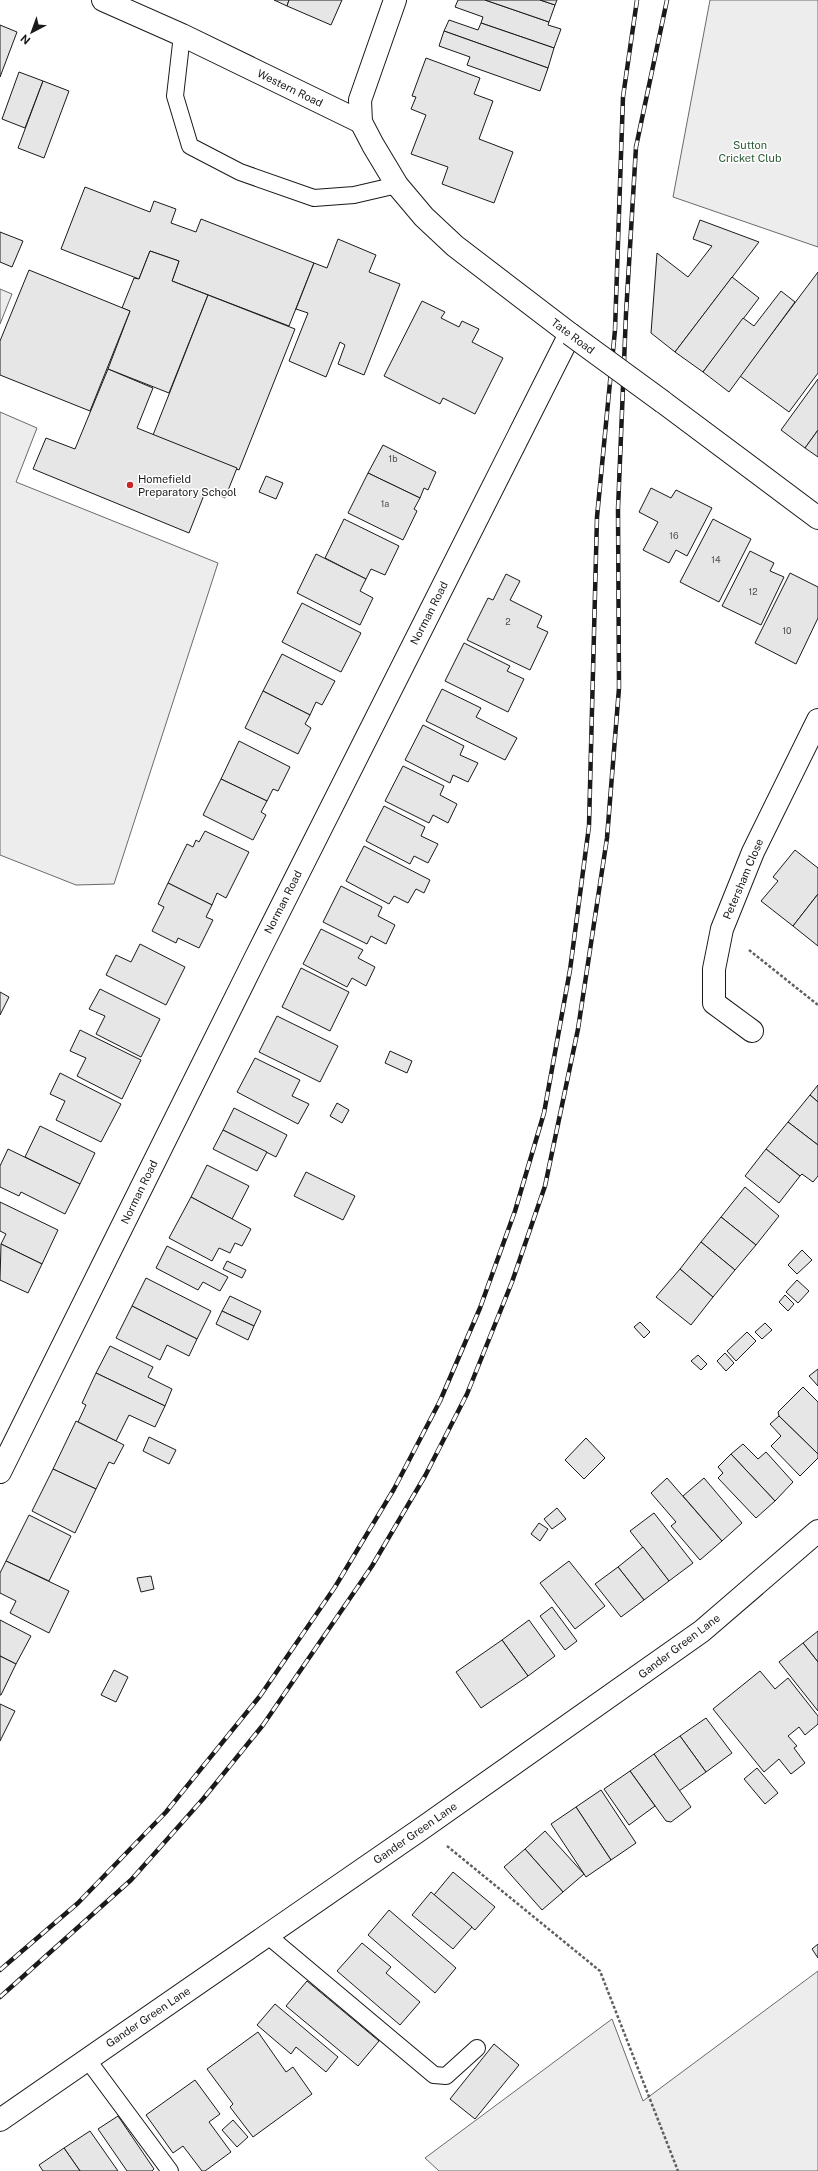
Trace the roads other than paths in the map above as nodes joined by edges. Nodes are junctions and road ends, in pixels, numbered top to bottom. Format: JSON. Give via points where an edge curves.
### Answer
{"nodes":[{"id":1,"x":103,"y":0,"type":"edge"},
{"id":2,"x":395,"y":0,"type":"edge"},
{"id":3,"x":182,"y":35,"type":"junction"},
{"id":4,"x":361,"y":122,"type":"junction"},
{"id":5,"x":397,"y":185,"type":"junction"},
{"id":6,"x":570,"y":334,"type":"junction"},
{"id":7,"x":818,"y":518,"type":"edge"},
{"id":8,"x":818,"y":720,"type":"edge"},
{"id":9,"x":752,"y":1031,"type":"dead end"},
{"id":10,"x":0,"y":1472,"type":"edge"},
{"id":11,"x":818,"y":1531,"type":"edge"},
{"id":12,"x":267,"y":1935,"type":"junction"},
{"id":13,"x":477,"y":2048,"type":"dead end"},
{"id":14,"x":87,"y":2059,"type":"junction"},
{"id":15,"x":0,"y":2120,"type":"edge"},
{"id":16,"x":170,"y":2171,"type":"edge"}],
"edges":[{"from":1,"to":3,"type":"street","name":"Western Road"},
{"from":2,"to":4,"type":"street","via":[[360,100]]},
{"from":3,"to":4,"type":"street","name":"Western Road"},
{"from":3,"to":5,"type":"lane","via":[[175,96],[190,146],[240,172],[314,198],[354,195]]},
{"from":4,"to":5,"type":"street","name":"Tate Road"},
{"from":5,"to":6,"type":"street","name":"Tate Road","via":[[424,217],[455,246]]},
{"from":6,"to":7,"type":"street","name":"Tate Road","bridge":true},
{"from":6,"to":10,"type":"street","name":"Norman Road","via":[[258,952]]},
{"from":8,"to":9,"type":"street","name":"Petersham Close","via":[[753,852],[722,929],[714,969],[714,1003]]},
{"from":11,"to":12,"type":"street","name":"Gander Green Lane","via":[[702,1631]]},
{"from":12,"to":13,"type":"lane","via":[[434,2075],[446,2076]]},
{"from":12,"to":14,"type":"street","name":"Gander Green Lane"},
{"from":14,"to":15,"type":"street","name":"Gander Green Lane"},
{"from":14,"to":16,"type":"lane"}]}
